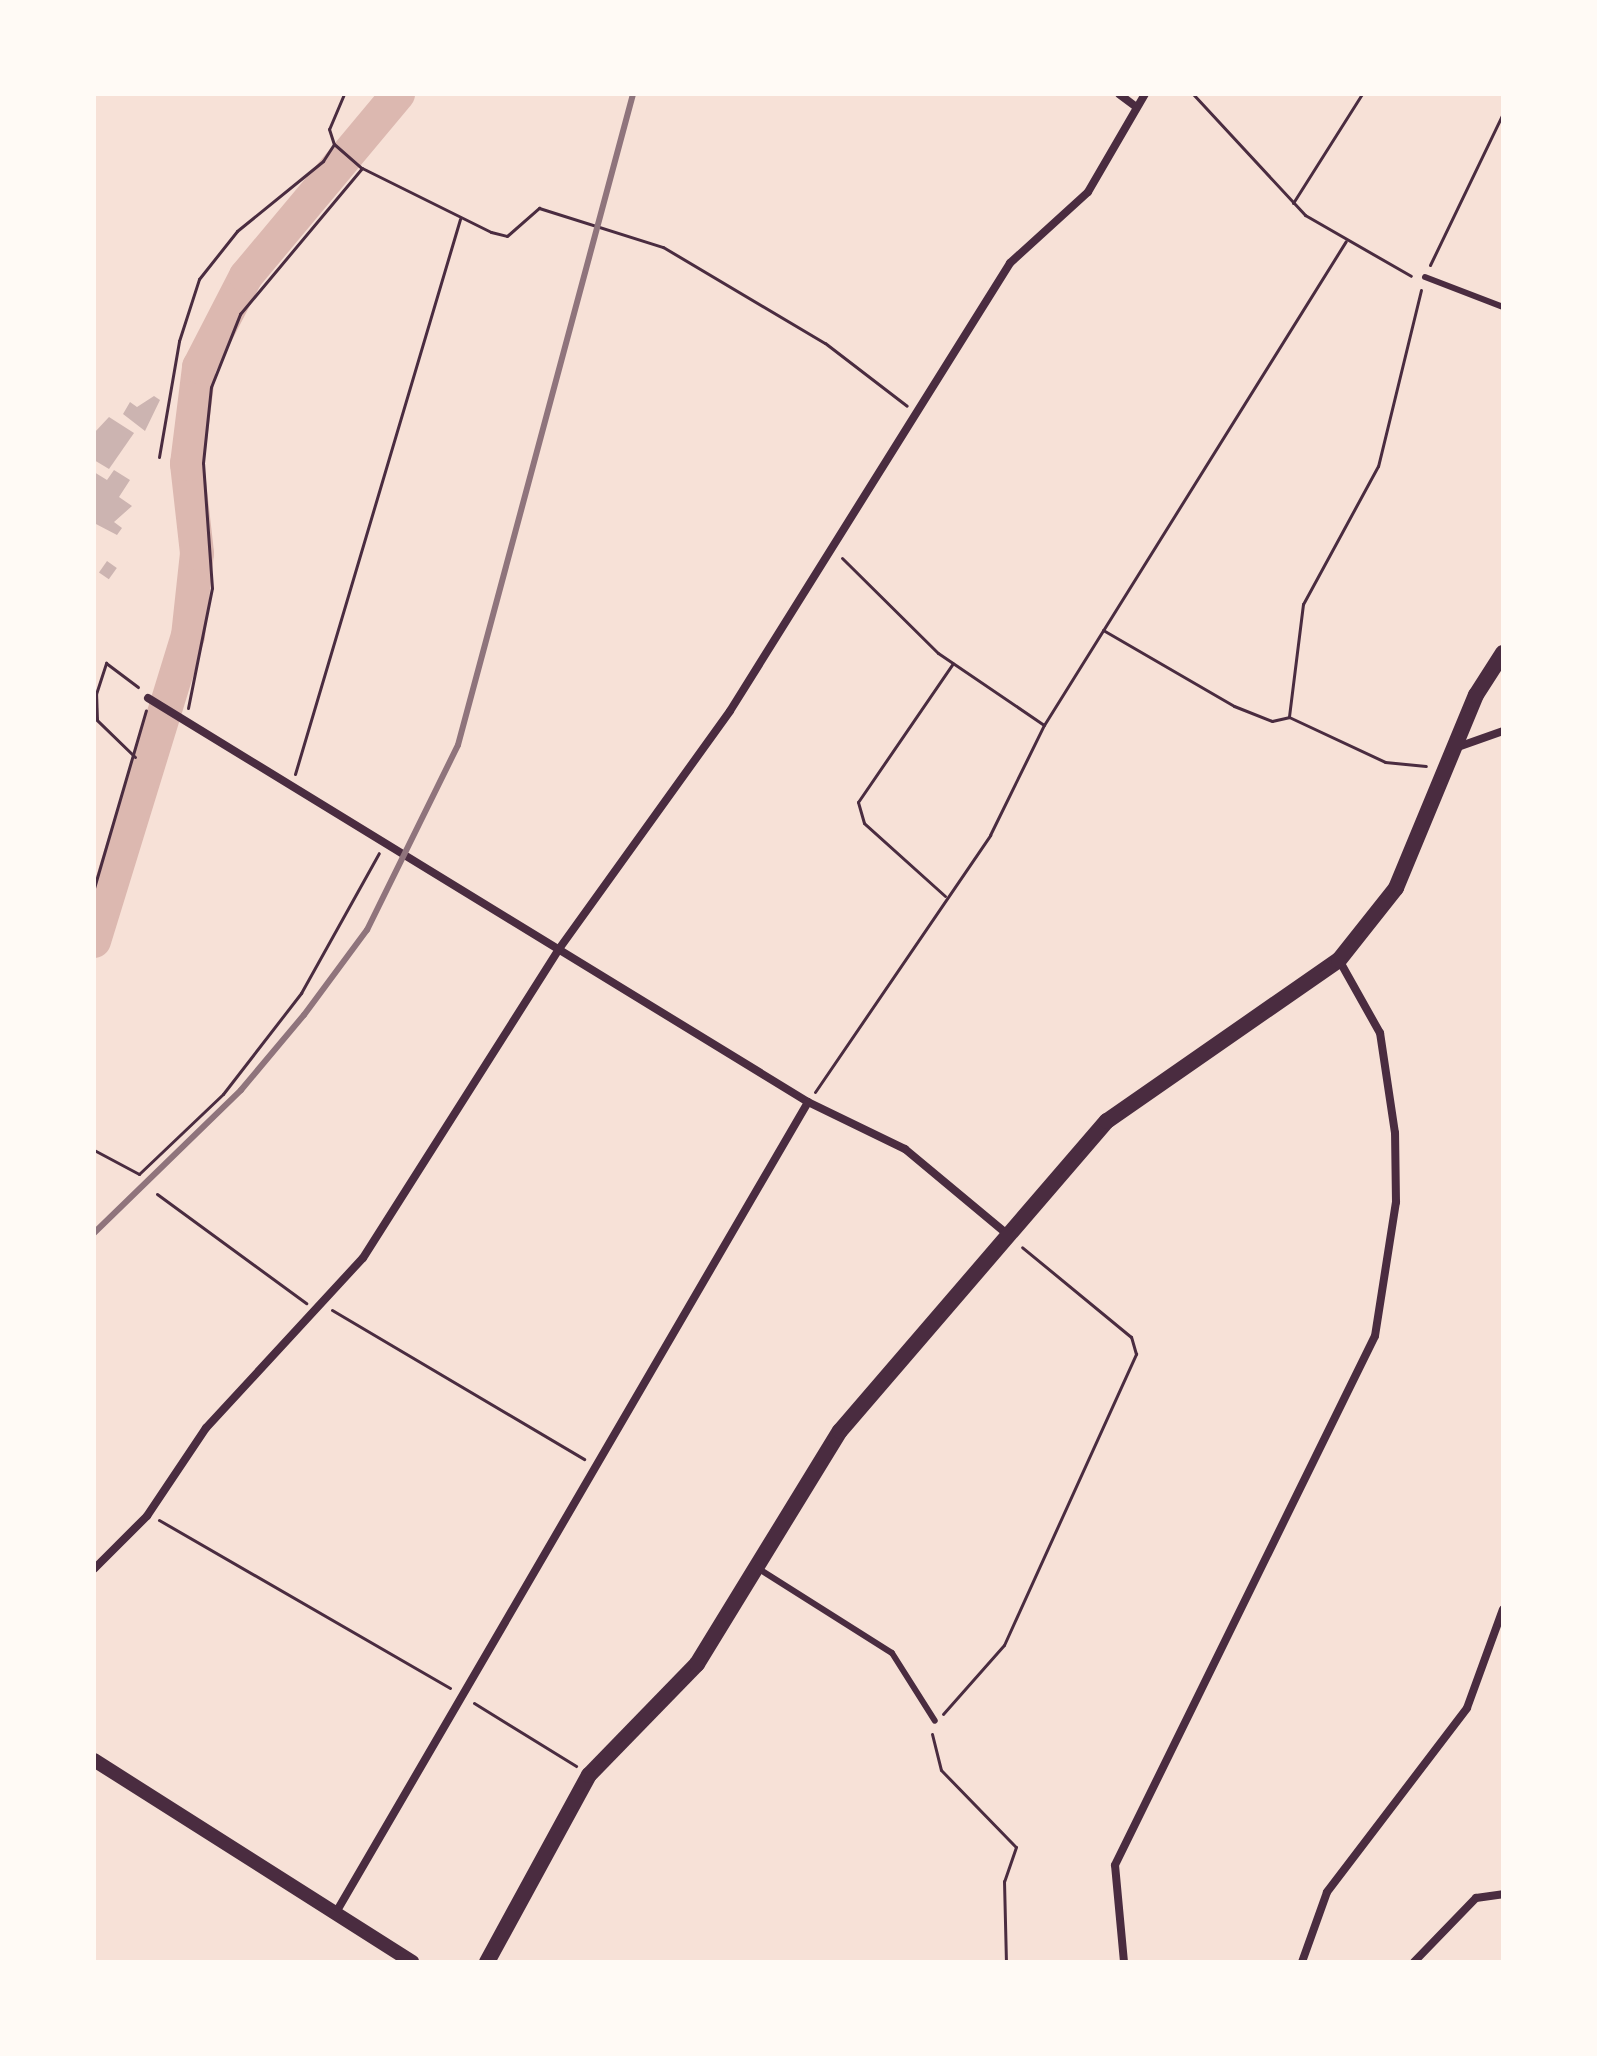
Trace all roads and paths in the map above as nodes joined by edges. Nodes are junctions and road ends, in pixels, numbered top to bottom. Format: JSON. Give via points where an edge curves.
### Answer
{"nodes":[{"id":1,"x":344,"y":94,"type":"edge"},
{"id":2,"x":1119,"y":94,"type":"edge"},
{"id":3,"x":1145,"y":94,"type":"edge"},
{"id":4,"x":1193,"y":94,"type":"edge"},
{"id":5,"x":1362,"y":94,"type":"edge"},
{"id":6,"x":1136,"y":107,"type":"junction"},
{"id":7,"x":1503,"y":113,"type":"edge"},
{"id":8,"x":334,"y":144,"type":"junction"},
{"id":9,"x":362,"y":168,"type":"junction"},
{"id":10,"x":1293,"y":203,"type":"junction"},
{"id":11,"x":460,"y":219,"type":"junction"},
{"id":12,"x":1346,"y":241,"type":"junction"},
{"id":13,"x":1425,"y":277,"type":"joint"},
{"id":14,"x":1503,"y":307,"type":"edge"},
{"id":15,"x":916,"y":414,"type":"junction"},
{"id":16,"x":159,"y":457,"type":"dead end"},
{"id":17,"x":832,"y":551,"type":"junction"},
{"id":18,"x":1103,"y":630,"type":"junction"},
{"id":19,"x":1503,"y":653,"type":"edge"},
{"id":20,"x":953,"y":663,"type":"junction"},
{"id":21,"x":148,"y":698,"type":"junction"},
{"id":22,"x":182,"y":713,"type":"junction"},
{"id":23,"x":1289,"y":717,"type":"junction"},
{"id":24,"x":1044,"y":725,"type":"junction"},
{"id":25,"x":1503,"y":731,"type":"edge"},
{"id":26,"x":1454,"y":748,"type":"junction"},
{"id":27,"x":135,"y":757,"type":"junction"},
{"id":28,"x":1446,"y":768,"type":"junction"},
{"id":29,"x":293,"y":782,"type":"junction"},
{"id":30,"x":386,"y":839,"type":"junction"},
{"id":31,"x":94,"y":888,"type":"edge"},
{"id":32,"x":945,"y":896,"type":"junction"},
{"id":33,"x":559,"y":949,"type":"junction"},
{"id":34,"x":1339,"y":960,"type":"junction"},
{"id":35,"x":808,"y":1102,"type":"junction"},
{"id":36,"x":94,"y":1150,"type":"edge"},
{"id":37,"x":157,"y":1194,"type":"dead end"},
{"id":38,"x":1007,"y":1234,"type":"junction"},
{"id":39,"x":318,"y":1307,"type":"junction"},
{"id":40,"x":594,"y":1465,"type":"junction"},
{"id":41,"x":149,"y":1514,"type":"junction"},
{"id":42,"x":757,"y":1568,"type":"junction"},
{"id":43,"x":94,"y":1569,"type":"edge"},
{"id":44,"x":1503,"y":1609,"type":"edge"},
{"id":45,"x":459,"y":1694,"type":"junction"},
{"id":46,"x":935,"y":1721,"type":"junction"},
{"id":47,"x":94,"y":1760,"type":"edge"},
{"id":48,"x":589,"y":1775,"type":"junction"},
{"id":49,"x":1503,"y":1894,"type":"edge"},
{"id":50,"x":338,"y":1909,"type":"junction"},
{"id":51,"x":412,"y":1962,"type":"edge"},
{"id":52,"x":487,"y":1962,"type":"edge"},
{"id":53,"x":1006,"y":1962,"type":"edge"},
{"id":54,"x":1124,"y":1962,"type":"edge"},
{"id":55,"x":1302,"y":1962,"type":"edge"},
{"id":56,"x":1414,"y":1962,"type":"edge"}],
"edges":[{"from":1,"to":8,"type":"path","via":[[329,129]]},
{"from":2,"to":6,"type":"street"},
{"from":3,"to":6,"type":"street"},
{"from":4,"to":10,"type":"path"},
{"from":5,"to":10,"type":"path"},
{"from":6,"to":15,"type":"street","via":[[1088,192],[1010,263]]},
{"from":7,"to":13,"type":"path"},
{"from":8,"to":9,"type":"path"},
{"from":8,"to":16,"type":"path","via":[[323,161],[237,231],[199,279],[179,341]]},
{"from":9,"to":11,"type":"path"},
{"from":9,"to":22,"type":"path","via":[[240,314],[211,387],[203,463],[212,588]]},
{"from":10,"to":12,"type":"path"},
{"from":11,"to":15,"type":"path","via":[[507,236],[539,208],[663,247],[825,343]]},
{"from":11,"to":29,"type":"path"},
{"from":12,"to":18,"type":"path"},
{"from":12,"to":23,"type":"path","via":[[1423,281],[1378,466],[1303,604]]},
{"from":13,"to":14,"type":"lane"},
{"from":15,"to":17,"type":"street"},
{"from":17,"to":20,"type":"path"},
{"from":17,"to":33,"type":"street","via":[[730,711]]},
{"from":18,"to":23,"type":"path","via":[[1244,710],[1272,721]]},
{"from":18,"to":24,"type":"path"},
{"from":19,"to":26,"type":"main road"},
{"from":20,"to":24,"type":"path"},
{"from":20,"to":32,"type":"path","via":[[858,802],[864,823]]},
{"from":21,"to":22,"type":"street"},
{"from":21,"to":27,"type":"path"},
{"from":21,"to":27,"type":"path","via":[[106,663],[97,720]]},
{"from":22,"to":29,"type":"street"},
{"from":23,"to":28,"type":"path","via":[[1385,762]]},
{"from":24,"to":32,"type":"path","via":[[990,835]]},
{"from":25,"to":26,"type":"street"},
{"from":26,"to":28,"type":"main road"},
{"from":27,"to":31,"type":"path"},
{"from":28,"to":34,"type":"main road","via":[[1396,888]]},
{"from":29,"to":30,"type":"street"},
{"from":30,"to":33,"type":"street"},
{"from":30,"to":36,"type":"path","via":[[301,993],[223,1094],[139,1174]]},
{"from":32,"to":35,"type":"path"},
{"from":33,"to":35,"type":"street"},
{"from":33,"to":39,"type":"street","via":[[363,1258]]},
{"from":34,"to":38,"type":"main road","via":[[1134,1098]]},
{"from":34,"to":54,"type":"street","via":[[1380,1033],[1395,1133],[1396,1202],[1375,1336],[1115,1865]]},
{"from":35,"to":38,"type":"street","via":[[905,1149]]},
{"from":35,"to":40,"type":"street"},
{"from":37,"to":39,"type":"path"},
{"from":38,"to":42,"type":"main road","via":[[840,1431]]},
{"from":38,"to":46,"type":"path","via":[[1131,1337],[1136,1354],[1004,1645]]},
{"from":39,"to":40,"type":"path"},
{"from":39,"to":41,"type":"street","via":[[206,1428]]},
{"from":40,"to":45,"type":"street"},
{"from":41,"to":43,"type":"street"},
{"from":41,"to":45,"type":"path"},
{"from":42,"to":46,"type":"lane","via":[[892,1653]]},
{"from":42,"to":48,"type":"main road","via":[[697,1664]]},
{"from":44,"to":55,"type":"street","via":[[1467,1708],[1327,1892]]},
{"from":45,"to":48,"type":"path"},
{"from":45,"to":50,"type":"street"},
{"from":46,"to":53,"type":"path","via":[[932,1751],[941,1770],[1016,1847],[1004,1881]]},
{"from":47,"to":50,"type":"street"},
{"from":48,"to":52,"type":"main road"},
{"from":49,"to":56,"type":"street","via":[[1476,1898]]},
{"from":50,"to":51,"type":"street"}]}
